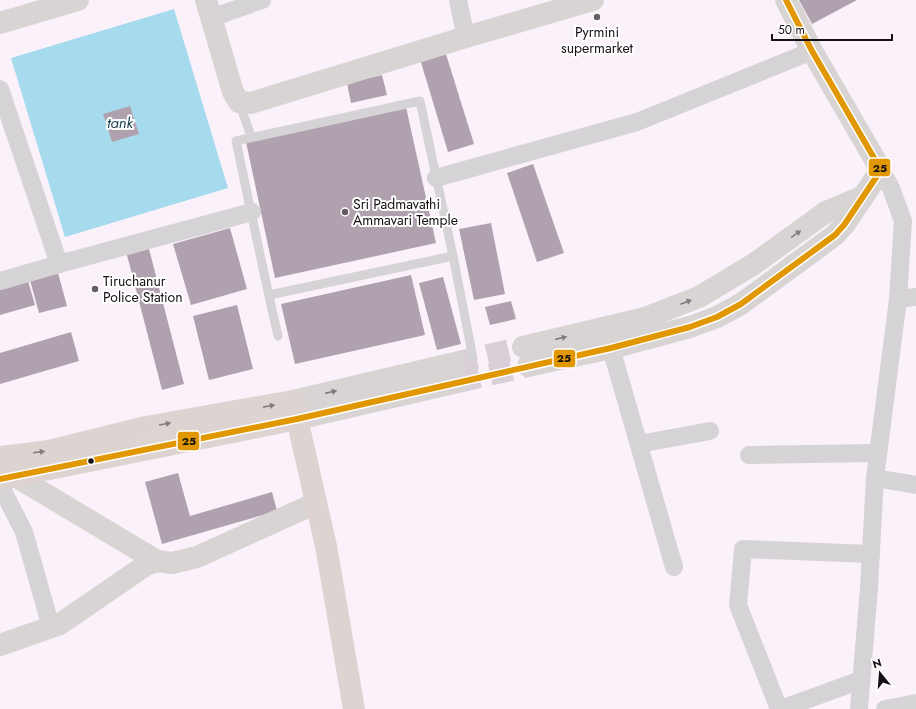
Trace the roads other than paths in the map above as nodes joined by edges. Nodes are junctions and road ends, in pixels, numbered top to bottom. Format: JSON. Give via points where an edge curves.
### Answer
{"nodes":[{"id":1,"x":78,"y":0,"type":"edge"},
{"id":2,"x":262,"y":0,"type":"edge"},
{"id":3,"x":458,"y":0,"type":"edge"},
{"id":4,"x":593,"y":0,"type":"edge"},
{"id":5,"x":786,"y":0,"type":"edge"},
{"id":6,"x":209,"y":9,"type":"edge"},
{"id":7,"x":0,"y":23,"type":"edge"},
{"id":8,"x":466,"y":37,"type":"junction"},
{"id":9,"x":812,"y":51,"type":"junction"},
{"id":10,"x":0,"y":89,"type":"edge"},
{"id":11,"x":239,"y":102,"type":"junction"},
{"id":12,"x":251,"y":136,"type":"junction"},
{"id":13,"x":881,"y":170,"type":"junction"},
{"id":14,"x":436,"y":178,"type":"junction"},
{"id":15,"x":862,"y":196,"type":"junction"},
{"id":16,"x":252,"y":212,"type":"junction"},
{"id":17,"x":453,"y":256,"type":"junction"},
{"id":18,"x":59,"y":264,"type":"junction"},
{"id":19,"x":0,"y":281,"type":"edge"},
{"id":20,"x":269,"y":295,"type":"junction"},
{"id":21,"x":916,"y":297,"type":"edge"},
{"id":22,"x":898,"y":299,"type":"junction"},
{"id":23,"x":278,"y":336,"type":"dead end"},
{"id":24,"x":611,"y":348,"type":"junction"},
{"id":25,"x":462,"y":368,"type":"joint"},
{"id":26,"x":294,"y":405,"type":"junction"},
{"id":27,"x":710,"y":431,"type":"dead end"},
{"id":28,"x":639,"y":444,"type":"junction"},
{"id":29,"x":877,"y":454,"type":"junction"},
{"id":30,"x":748,"y":455,"type":"dead end"},
{"id":31,"x":0,"y":457,"type":"edge"},
{"id":32,"x":874,"y":478,"type":"junction"},
{"id":33,"x":5,"y":480,"type":"edge"},
{"id":34,"x":916,"y":485,"type":"edge"},
{"id":35,"x":316,"y":503,"type":"junction"},
{"id":36,"x":871,"y":554,"type":"junction"},
{"id":37,"x":157,"y":561,"type":"junction"},
{"id":38,"x":674,"y":567,"type":"dead end"},
{"id":39,"x":51,"y":627,"type":"junction"},
{"id":40,"x":0,"y":645,"type":"edge"},
{"id":41,"x":861,"y":680,"type":"junction"},
{"id":42,"x":916,"y":703,"type":"edge"},
{"id":43,"x":354,"y":709,"type":"edge"},
{"id":44,"x":780,"y":709,"type":"edge"},
{"id":45,"x":859,"y":709,"type":"edge"},
{"id":46,"x":885,"y":709,"type":"edge"}],
"edges":[{"from":1,"to":7,"type":"street"},
{"from":2,"to":6,"type":"street"},
{"from":3,"to":8,"type":"street"},
{"from":4,"to":8,"type":"street"},
{"from":5,"to":9,"type":"street"},
{"from":6,"to":11,"type":"street","via":[[233,92]]},
{"from":8,"to":11,"type":"street","via":[[251,103]]},
{"from":9,"to":13,"type":"street"},
{"from":9,"to":14,"type":"street","via":[[637,122]]},
{"from":10,"to":18,"type":"street"},
{"from":11,"to":12,"type":"lane"},
{"from":12,"to":14,"type":"lane","via":[[420,101]]},
{"from":12,"to":16,"type":"lane","via":[[236,140]]},
{"from":13,"to":15,"type":"street"},
{"from":13,"to":22,"type":"street","via":[[891,188],[903,221]]},
{"from":14,"to":17,"type":"lane"},
{"from":15,"to":24,"type":"street","via":[[844,226],[835,235],[741,304],[690,327]]},
{"from":24,"to":15,"type":"street","one_way":true,"via":[[526,356],[645,318],[699,297],[754,264],[826,212]]},
{"from":16,"to":18,"type":"street"},
{"from":16,"to":20,"type":"lane"},
{"from":17,"to":20,"type":"lane"},
{"from":17,"to":25,"type":"lane"},
{"from":18,"to":19,"type":"street"},
{"from":20,"to":23,"type":"lane"},
{"from":21,"to":22,"type":"street"},
{"from":22,"to":29,"type":"street"},
{"from":24,"to":28,"type":"street"},
{"from":25,"to":26,"type":"street"},
{"from":31,"to":26,"type":"main road","one_way":true,"via":[[49,451],[146,427]]},
{"from":26,"to":33,"type":"main road"},
{"from":26,"to":35,"type":"main road"},
{"from":27,"to":28,"type":"street"},
{"from":28,"to":38,"type":"street"},
{"from":29,"to":30,"type":"street"},
{"from":29,"to":32,"type":"street"},
{"from":32,"to":34,"type":"street"},
{"from":32,"to":36,"type":"street"},
{"from":33,"to":37,"type":"street"},
{"from":33,"to":39,"type":"street","via":[[24,532]]},
{"from":35,"to":37,"type":"street","via":[[197,557],[172,563]]},
{"from":35,"to":43,"type":"main road","via":[[326,546]]},
{"from":36,"to":41,"type":"street"},
{"from":36,"to":44,"type":"street","via":[[743,549],[738,605]]},
{"from":37,"to":39,"type":"street","via":[[146,565],[60,624]]},
{"from":39,"to":40,"type":"street"},
{"from":41,"to":44,"type":"street"},
{"from":41,"to":45,"type":"street"},
{"from":42,"to":46,"type":"street"}]}
